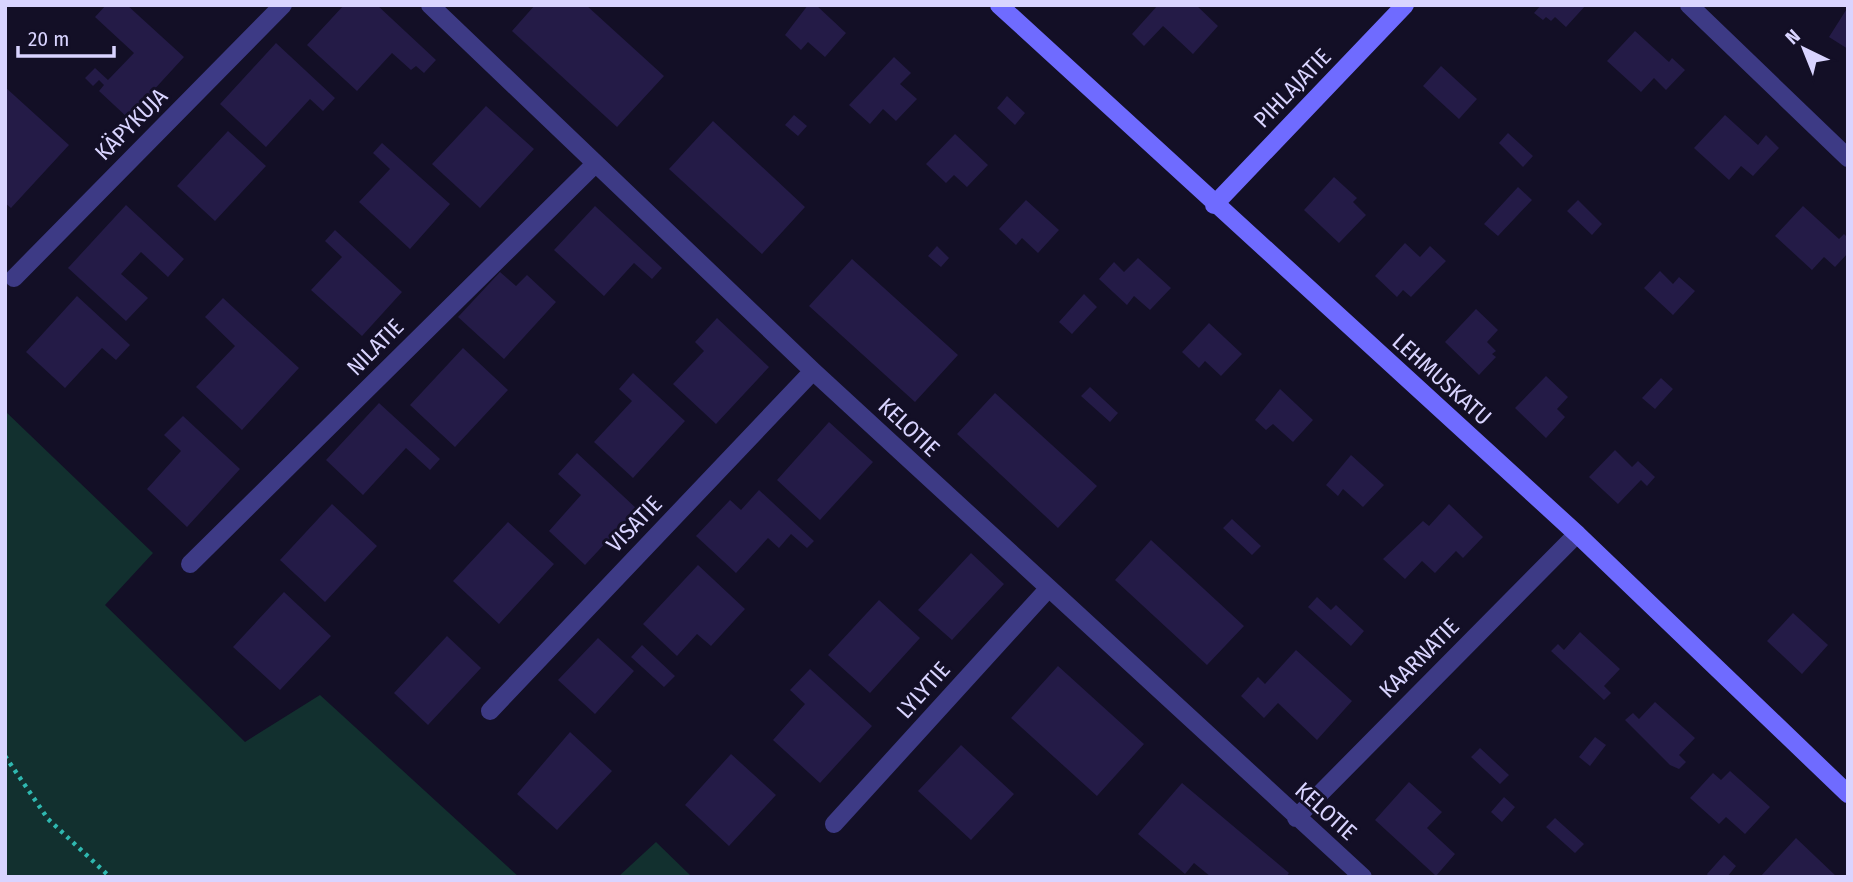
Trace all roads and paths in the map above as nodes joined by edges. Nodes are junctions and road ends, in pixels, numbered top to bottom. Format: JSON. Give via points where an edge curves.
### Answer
{"nodes":[{"id":1,"x":283,"y":5,"type":"edge"},
{"id":2,"x":430,"y":5,"type":"edge"},
{"id":3,"x":999,"y":5,"type":"edge"},
{"id":4,"x":1405,"y":5,"type":"edge"},
{"id":5,"x":1689,"y":5,"type":"edge"},
{"id":6,"x":1848,"y":158,"type":"edge"},
{"id":7,"x":594,"y":165,"type":"junction"},
{"id":8,"x":1214,"y":205,"type":"junction"},
{"id":9,"x":14,"y":278,"type":"dead end"},
{"id":10,"x":813,"y":371,"type":"junction"},
{"id":11,"x":1577,"y":534,"type":"junction"},
{"id":12,"x":190,"y":564,"type":"dead end"},
{"id":13,"x":1048,"y":589,"type":"junction"},
{"id":14,"x":490,"y":711,"type":"dead end"},
{"id":15,"x":5,"y":756,"type":"edge"},
{"id":16,"x":1848,"y":794,"type":"edge"},
{"id":17,"x":1296,"y":817,"type":"junction"},
{"id":18,"x":834,"y":824,"type":"dead end"},
{"id":19,"x":110,"y":877,"type":"edge"},
{"id":20,"x":1363,"y":877,"type":"edge"}],
"edges":[{"from":1,"to":9,"type":"street","name":"KÄPYKUJA"},
{"from":2,"to":7,"type":"street","name":"KELOTIE"},
{"from":3,"to":8,"type":"street","name":"LEHMUSKATU"},
{"from":4,"to":8,"type":"street","name":"PIHLAJATIE"},
{"from":5,"to":6,"type":"street"},
{"from":7,"to":10,"type":"street","name":"KELOTIE"},
{"from":7,"to":12,"type":"street","name":"NILATIE"},
{"from":8,"to":11,"type":"street","name":"LEHMUSKATU"},
{"from":10,"to":13,"type":"street","name":"KELOTIE"},
{"from":10,"to":14,"type":"street","name":"VISATIE"},
{"from":11,"to":16,"type":"street","name":"LEHMUSKATU"},
{"from":11,"to":17,"type":"street","name":"KAARNATIE"},
{"from":13,"to":17,"type":"street","name":"KELOTIE"},
{"from":13,"to":18,"type":"street","name":"LYLYTIE"},
{"from":15,"to":19,"type":"path","via":[[48,819]]},
{"from":17,"to":20,"type":"street","name":"KELOTIE"}]}
